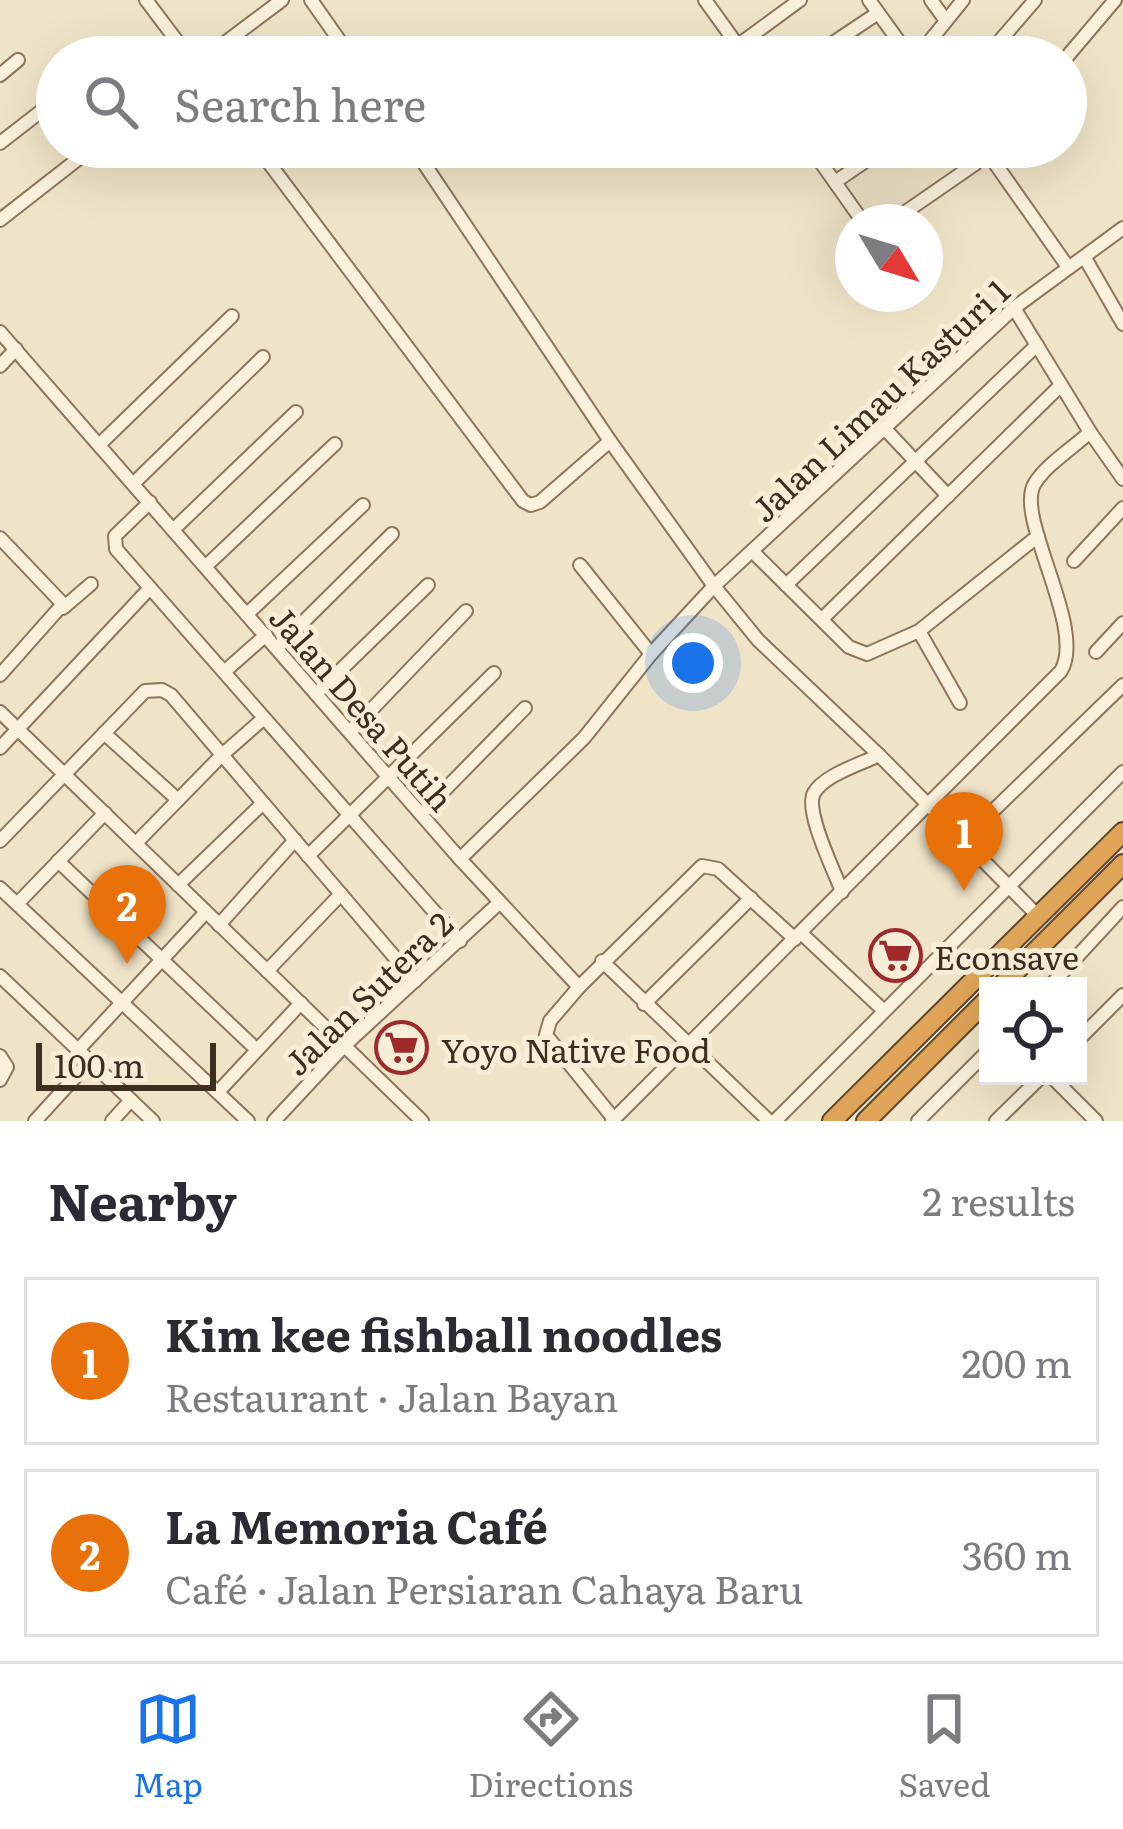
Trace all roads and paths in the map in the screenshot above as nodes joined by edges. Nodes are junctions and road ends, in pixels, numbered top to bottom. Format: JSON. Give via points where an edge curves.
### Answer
{"nodes":[{"id":1,"x":146,"y":0,"type":"edge"},
{"id":2,"x":282,"y":0,"type":"edge"},
{"id":3,"x":311,"y":0,"type":"edge"},
{"id":4,"x":705,"y":0,"type":"edge"},
{"id":5,"x":800,"y":0,"type":"edge"},
{"id":6,"x":869,"y":0,"type":"edge"},
{"id":7,"x":931,"y":0,"type":"edge"},
{"id":8,"x":963,"y":0,"type":"edge"},
{"id":9,"x":1035,"y":0,"type":"edge"},
{"id":10,"x":1115,"y":0,"type":"edge"},
{"id":11,"x":878,"y":13,"type":"junction"},
{"id":12,"x":946,"y":20,"type":"junction"},
{"id":13,"x":173,"y":36,"type":"edge"},
{"id":14,"x":234,"y":36,"type":"edge"},
{"id":15,"x":336,"y":36,"type":"edge"},
{"id":16,"x":731,"y":36,"type":"edge"},
{"id":17,"x":759,"y":36,"type":"edge"},
{"id":18,"x":844,"y":36,"type":"edge"},
{"id":19,"x":896,"y":36,"type":"edge"},
{"id":20,"x":932,"y":36,"type":"edge"},
{"id":21,"x":1004,"y":36,"type":"edge"},
{"id":22,"x":1085,"y":36,"type":"edge"},
{"id":23,"x":18,"y":60,"type":"dead end"},
{"id":24,"x":0,"y":75,"type":"edge"},
{"id":25,"x":36,"y":115,"type":"edge"},
{"id":26,"x":0,"y":143,"type":"edge"},
{"id":27,"x":67,"y":168,"type":"edge"},
{"id":28,"x":272,"y":168,"type":"edge"},
{"id":29,"x":427,"y":168,"type":"edge"},
{"id":30,"x":825,"y":168,"type":"edge"},
{"id":31,"x":855,"y":168,"type":"edge"},
{"id":32,"x":969,"y":168,"type":"edge"},
{"id":33,"x":998,"y":168,"type":"edge"},
{"id":34,"x":835,"y":182,"type":"junction"},
{"id":35,"x":850,"y":204,"type":"edge"},
{"id":36,"x":917,"y":204,"type":"edge"},
{"id":37,"x":0,"y":220,"type":"edge"},
{"id":38,"x":1123,"y":228,"type":"edge"},
{"id":39,"x":1085,"y":258,"type":"junction"},
{"id":40,"x":1068,"y":267,"type":"junction"},
{"id":41,"x":1014,"y":308,"type":"junction"},
{"id":42,"x":232,"y":316,"type":"dead end"},
{"id":43,"x":1123,"y":324,"type":"edge"},
{"id":44,"x":0,"y":332,"type":"edge"},
{"id":45,"x":1037,"y":345,"type":"junction"},
{"id":46,"x":16,"y":350,"type":"junction"},
{"id":47,"x":263,"y":357,"type":"dead end"},
{"id":48,"x":0,"y":366,"type":"edge"},
{"id":49,"x":1061,"y":385,"type":"junction"},
{"id":50,"x":296,"y":412,"type":"dead end"},
{"id":51,"x":1084,"y":423,"type":"junction"},
{"id":52,"x":886,"y":430,"type":"junction"},
{"id":53,"x":610,"y":441,"type":"junction"},
{"id":54,"x":100,"y":444,"type":"junction"},
{"id":55,"x":335,"y":445,"type":"dead end"},
{"id":56,"x":915,"y":461,"type":"junction"},
{"id":57,"x":1123,"y":479,"type":"edge"},
{"id":58,"x":134,"y":483,"type":"junction"},
{"id":59,"x":948,"y":496,"type":"junction"},
{"id":60,"x":150,"y":502,"type":"junction"},
{"id":61,"x":364,"y":505,"type":"dead end"},
{"id":62,"x":1123,"y":508,"type":"edge"},
{"id":63,"x":174,"y":529,"type":"junction"},
{"id":64,"x":392,"y":534,"type":"dead end"},
{"id":65,"x":1038,"y":536,"type":"junction"},
{"id":66,"x":0,"y":538,"type":"edge"},
{"id":67,"x":752,"y":552,"type":"junction"},
{"id":68,"x":1074,"y":562,"type":"dead end"},
{"id":69,"x":580,"y":565,"type":"dead end"},
{"id":70,"x":206,"y":566,"type":"junction"},
{"id":71,"x":91,"y":584,"type":"dead end"},
{"id":72,"x":428,"y":585,"type":"dead end"},
{"id":73,"x":786,"y":585,"type":"junction"},
{"id":74,"x":714,"y":586,"type":"junction"},
{"id":75,"x":150,"y":588,"type":"junction"},
{"id":76,"x":63,"y":608,"type":"junction"},
{"id":77,"x":466,"y":611,"type":"dead end"},
{"id":78,"x":248,"y":614,"type":"junction"},
{"id":79,"x":1123,"y":623,"type":"edge"},
{"id":80,"x":829,"y":626,"type":"junction"},
{"id":81,"x":919,"y":631,"type":"junction"},
{"id":82,"x":266,"y":635,"type":"junction"},
{"id":83,"x":277,"y":648,"type":"junction"},
{"id":84,"x":1096,"y":652,"type":"dead end"},
{"id":85,"x":651,"y":654,"type":"junction"},
{"id":86,"x":224,"y":672,"type":"junction"},
{"id":87,"x":494,"y":673,"type":"dead end"},
{"id":88,"x":0,"y":675,"type":"edge"},
{"id":89,"x":1123,"y":686,"type":"edge"},
{"id":90,"x":316,"y":694,"type":"junction"},
{"id":91,"x":960,"y":703,"type":"dead end"},
{"id":92,"x":525,"y":708,"type":"dead end"},
{"id":93,"x":0,"y":712,"type":"edge"},
{"id":94,"x":264,"y":718,"type":"junction"},
{"id":95,"x":18,"y":729,"type":"junction"},
{"id":96,"x":350,"y":732,"type":"junction"},
{"id":97,"x":104,"y":733,"type":"junction"},
{"id":98,"x":0,"y":748,"type":"edge"},
{"id":99,"x":222,"y":754,"type":"junction"},
{"id":100,"x":879,"y":754,"type":"junction"},
{"id":101,"x":1123,"y":772,"type":"edge"},
{"id":102,"x":65,"y":773,"type":"junction"},
{"id":103,"x":390,"y":779,"type":"junction"},
{"id":104,"x":178,"y":800,"type":"junction"},
{"id":105,"x":263,"y":803,"type":"junction"},
{"id":106,"x":929,"y":806,"type":"junction"},
{"id":107,"x":105,"y":813,"type":"junction"},
{"id":108,"x":421,"y":814,"type":"junction"},
{"id":109,"x":350,"y":815,"type":"junction"},
{"id":110,"x":1123,"y":832,"type":"edge"},
{"id":111,"x":295,"y":840,"type":"junction"},
{"id":112,"x":963,"y":840,"type":"junction"},
{"id":113,"x":0,"y":841,"type":"edge"},
{"id":114,"x":136,"y":843,"type":"junction"},
{"id":115,"x":308,"y":856,"type":"junction"},
{"id":116,"x":460,"y":859,"type":"junction"},
{"id":117,"x":58,"y":861,"type":"junction"},
{"id":118,"x":1123,"y":864,"type":"edge"},
{"id":119,"x":178,"y":885,"type":"junction"},
{"id":120,"x":1008,"y":886,"type":"junction"},
{"id":121,"x":0,"y":888,"type":"edge"},
{"id":122,"x":842,"y":892,"type":"junction"},
{"id":123,"x":341,"y":895,"type":"junction"},
{"id":124,"x":752,"y":898,"type":"junction"},
{"id":125,"x":499,"y":903,"type":"junction"},
{"id":126,"x":17,"y":904,"type":"junction"},
{"id":127,"x":1123,"y":907,"type":"edge"},
{"id":128,"x":206,"y":913,"type":"junction"},
{"id":129,"x":1037,"y":915,"type":"junction"},
{"id":130,"x":219,"y":925,"type":"junction"},
{"id":131,"x":798,"y":936,"type":"junction"},
{"id":132,"x":460,"y":941,"type":"junction"},
{"id":133,"x":161,"y":960,"type":"junction"},
{"id":134,"x":602,"y":962,"type":"junction"},
{"id":135,"x":267,"y":971,"type":"junction"},
{"id":136,"x":0,"y":976,"type":"edge"},
{"id":137,"x":1010,"y":977,"type":"edge"},
{"id":138,"x":1058,"y":977,"type":"edge"},
{"id":139,"x":415,"y":981,"type":"junction"},
{"id":140,"x":579,"y":987,"type":"junction"},
{"id":141,"x":1123,"y":995,"type":"edge"},
{"id":142,"x":122,"y":1002,"type":"junction"},
{"id":143,"x":301,"y":1004,"type":"junction"},
{"id":144,"x":644,"y":1004,"type":"junction"},
{"id":145,"x":883,"y":1010,"type":"junction"},
{"id":146,"x":979,"y":1012,"type":"edge"},
{"id":147,"x":1087,"y":1031,"type":"edge"},
{"id":148,"x":345,"y":1045,"type":"junction"},
{"id":149,"x":688,"y":1045,"type":"junction"},
{"id":150,"x":78,"y":1050,"type":"junction"},
{"id":151,"x":257,"y":1050,"type":"junction"},
{"id":152,"x":0,"y":1056,"type":"edge"},
{"id":153,"x":979,"y":1060,"type":"edge"},
{"id":154,"x":90,"y":1061,"type":"junction"},
{"id":155,"x":0,"y":1080,"type":"edge"},
{"id":156,"x":1037,"y":1085,"type":"edge"},
{"id":157,"x":1057,"y":1085,"type":"edge"},
{"id":158,"x":218,"y":1092,"type":"junction"},
{"id":159,"x":131,"y":1100,"type":"junction"},
{"id":160,"x":406,"y":1106,"type":"junction"},
{"id":161,"x":844,"y":1117,"type":"edge"},
{"id":162,"x":614,"y":1120,"type":"edge"},
{"id":163,"x":35,"y":1121,"type":"edge"},
{"id":164,"x":112,"y":1121,"type":"edge"},
{"id":165,"x":153,"y":1121,"type":"edge"},
{"id":166,"x":248,"y":1121,"type":"edge"},
{"id":167,"x":274,"y":1121,"type":"edge"},
{"id":168,"x":392,"y":1121,"type":"edge"},
{"id":169,"x":422,"y":1121,"type":"edge"},
{"id":170,"x":772,"y":1121,"type":"edge"},
{"id":171,"x":866,"y":1121,"type":"edge"},
{"id":172,"x":917,"y":1121,"type":"edge"},
{"id":173,"x":996,"y":1121,"type":"edge"},
{"id":174,"x":1096,"y":1121,"type":"edge"}],
"edges":[{"from":1,"to":13,"type":"street"},
{"from":2,"to":14,"type":"street"},
{"from":3,"to":15,"type":"street"},
{"from":4,"to":16,"type":"street"},
{"from":5,"to":17,"type":"street"},
{"from":6,"to":11,"type":"street"},
{"from":7,"to":12,"type":"street"},
{"from":8,"to":12,"type":"street"},
{"from":9,"to":21,"type":"street"},
{"from":10,"to":22,"type":"street"},
{"from":11,"to":18,"type":"street"},
{"from":11,"to":19,"type":"street"},
{"from":12,"to":20,"type":"street"},
{"from":23,"to":24,"type":"street"},
{"from":25,"to":26,"type":"street"},
{"from":27,"to":37,"type":"street"},
{"from":28,"to":53,"type":"street","via":[[523,501],[540,502]]},
{"from":29,"to":53,"type":"street"},
{"from":30,"to":34,"type":"street"},
{"from":31,"to":34,"type":"street"},
{"from":32,"to":36,"type":"street"},
{"from":33,"to":40,"type":"street"},
{"from":34,"to":35,"type":"street"},
{"from":38,"to":39,"type":"street","name":"Jalan Limau Kasturi 1"},
{"from":39,"to":40,"type":"street","name":"Jalan Limau Kasturi 1"},
{"from":39,"to":43,"type":"street"},
{"from":40,"to":41,"type":"street","name":"Jalan Limau Kasturi 1"},
{"from":41,"to":45,"type":"street"},
{"from":41,"to":52,"type":"street","name":"Jalan Limau Kasturi 1"},
{"from":42,"to":54,"type":"street"},
{"from":44,"to":46,"type":"street","name":"Jalan Desa Putih"},
{"from":45,"to":49,"type":"street"},
{"from":45,"to":56,"type":"street"},
{"from":46,"to":48,"type":"street"},
{"from":46,"to":54,"type":"street","name":"Jalan Desa Putih"},
{"from":47,"to":58,"type":"street"},
{"from":49,"to":51,"type":"street"},
{"from":49,"to":59,"type":"street"},
{"from":50,"to":63,"type":"street"},
{"from":51,"to":57,"type":"street"},
{"from":51,"to":65,"type":"street","via":[[1032,488]]},
{"from":52,"to":56,"type":"street"},
{"from":52,"to":67,"type":"street","name":"Jalan Limau Kasturi 1"},
{"from":53,"to":74,"type":"street"},
{"from":54,"to":58,"type":"street","name":"Jalan Desa Putih"},
{"from":55,"to":70,"type":"street"},
{"from":56,"to":59,"type":"street"},
{"from":56,"to":73,"type":"street"},
{"from":58,"to":60,"type":"street","name":"Jalan Desa Putih"},
{"from":59,"to":80,"type":"street"},
{"from":60,"to":63,"type":"street","name":"Jalan Desa Putih"},
{"from":60,"to":75,"type":"street","via":[[113,542]]},
{"from":61,"to":78,"type":"street"},
{"from":62,"to":68,"type":"street"},
{"from":63,"to":70,"type":"street","name":"Jalan Desa Putih"},
{"from":64,"to":83,"type":"street"},
{"from":65,"to":81,"type":"street"},
{"from":65,"to":106,"type":"street","via":[[1069,642],[1066,663]]},
{"from":66,"to":76,"type":"street"},
{"from":67,"to":73,"type":"street"},
{"from":67,"to":74,"type":"street","name":"Jalan Limau Kasturi 1"},
{"from":69,"to":85,"type":"street"},
{"from":70,"to":78,"type":"street","name":"Jalan Desa Putih"},
{"from":71,"to":76,"type":"street"},
{"from":72,"to":90,"type":"street"},
{"from":73,"to":80,"type":"street"},
{"from":74,"to":85,"type":"street","name":"Jalan Limau Kasturi 1"},
{"from":74,"to":100,"type":"street","via":[[758,640]]},
{"from":75,"to":86,"type":"street"},
{"from":75,"to":95,"type":"street"},
{"from":76,"to":88,"type":"street"},
{"from":77,"to":96,"type":"street"},
{"from":78,"to":82,"type":"street","name":"Jalan Desa Putih"},
{"from":79,"to":84,"type":"street"},
{"from":80,"to":81,"type":"street","via":[[867,654]]},
{"from":81,"to":91,"type":"street"},
{"from":82,"to":83,"type":"street","name":"Jalan Desa Putih"},
{"from":82,"to":86,"type":"street"},
{"from":83,"to":90,"type":"street","name":"Jalan Desa Putih"},
{"from":85,"to":116,"type":"street","name":"Jalan Limau Kasturi 1","via":[[602,718]]},
{"from":86,"to":94,"type":"street"},
{"from":87,"to":103,"type":"street"},
{"from":89,"to":112,"type":"street"},
{"from":90,"to":96,"type":"street","name":"Jalan Desa Putih"},
{"from":92,"to":108,"type":"street"},
{"from":93,"to":95,"type":"street"},
{"from":94,"to":99,"type":"street"},
{"from":94,"to":109,"type":"street"},
{"from":95,"to":98,"type":"street"},
{"from":95,"to":102,"type":"street"},
{"from":96,"to":103,"type":"street","name":"Jalan Desa Putih"},
{"from":97,"to":99,"type":"street","via":[[145,691],[162,690]]},
{"from":97,"to":102,"type":"street"},
{"from":97,"to":104,"type":"street"},
{"from":99,"to":104,"type":"street"},
{"from":99,"to":105,"type":"street"},
{"from":100,"to":106,"type":"street"},
{"from":100,"to":122,"type":"street","via":[[813,795]]},
{"from":101,"to":120,"type":"street"},
{"from":102,"to":107,"type":"street"},
{"from":102,"to":113,"type":"street"},
{"from":103,"to":108,"type":"street","name":"Jalan Desa Putih"},
{"from":103,"to":109,"type":"street"},
{"from":104,"to":114,"type":"street"},
{"from":105,"to":111,"type":"street"},
{"from":105,"to":119,"type":"street"},
{"from":106,"to":112,"type":"street"},
{"from":106,"to":122,"type":"street"},
{"from":107,"to":114,"type":"street"},
{"from":107,"to":117,"type":"street"},
{"from":108,"to":116,"type":"street","name":"Jalan Desa Putih"},
{"from":109,"to":115,"type":"street"},
{"from":109,"to":132,"type":"street"},
{"from":110,"to":129,"type":"highway"},
{"from":111,"to":115,"type":"street"},
{"from":111,"to":130,"type":"street"},
{"from":112,"to":120,"type":"street"},
{"from":114,"to":119,"type":"street"},
{"from":115,"to":123,"type":"street"},
{"from":116,"to":125,"type":"street","name":"Jalan Desa Putih"},
{"from":117,"to":126,"type":"street"},
{"from":117,"to":133,"type":"street"},
{"from":118,"to":137,"type":"highway"},
{"from":119,"to":128,"type":"street"},
{"from":120,"to":129,"type":"street"},
{"from":120,"to":145,"type":"street"},
{"from":121,"to":126,"type":"street"},
{"from":122,"to":131,"type":"street"},
{"from":123,"to":135,"type":"street"},
{"from":123,"to":139,"type":"street"},
{"from":124,"to":131,"type":"street"},
{"from":124,"to":134,"type":"street","via":[[718,869],[702,866]]},
{"from":124,"to":144,"type":"street"},
{"from":125,"to":132,"type":"street","name":"Jalan Sutera 2"},
{"from":125,"to":140,"type":"street","name":"Jalan Desa Putih"},
{"from":126,"to":142,"type":"street"},
{"from":127,"to":138,"type":"street"},
{"from":128,"to":130,"type":"street"},
{"from":128,"to":133,"type":"street"},
{"from":129,"to":161,"type":"highway"},
{"from":130,"to":135,"type":"street"},
{"from":131,"to":145,"type":"street"},
{"from":131,"to":149,"type":"street"},
{"from":132,"to":139,"type":"street","name":"Jalan Sutera 2"},
{"from":133,"to":142,"type":"street"},
{"from":133,"to":151,"type":"street"},
{"from":134,"to":140,"type":"street"},
{"from":134,"to":144,"type":"street"},
{"from":135,"to":143,"type":"street"},
{"from":136,"to":150,"type":"street"},
{"from":139,"to":148,"type":"street","name":"Jalan Sutera 2"},
{"from":140,"to":162,"type":"street","via":[[546,1035]]},
{"from":141,"to":147,"type":"street"},
{"from":142,"to":150,"type":"street"},
{"from":142,"to":158,"type":"street"},
{"from":143,"to":148,"type":"street"},
{"from":143,"to":151,"type":"street"},
{"from":144,"to":149,"type":"street"},
{"from":145,"to":170,"type":"street"},
{"from":146,"to":171,"type":"highway"},
{"from":148,"to":160,"type":"street"},
{"from":148,"to":167,"type":"street","name":"Jalan Sutera 2"},
{"from":149,"to":162,"type":"street"},
{"from":149,"to":170,"type":"street"},
{"from":150,"to":154,"type":"street"},
{"from":151,"to":158,"type":"street"},
{"from":152,"to":155,"type":"street","via":[[7,1067]]},
{"from":153,"to":172,"type":"street"},
{"from":154,"to":159,"type":"street"},
{"from":154,"to":163,"type":"street"},
{"from":156,"to":173,"type":"street"},
{"from":157,"to":174,"type":"street"},
{"from":158,"to":166,"type":"street"},
{"from":159,"to":164,"type":"street"},
{"from":159,"to":165,"type":"street"},
{"from":160,"to":168,"type":"street"},
{"from":160,"to":169,"type":"street"}]}
